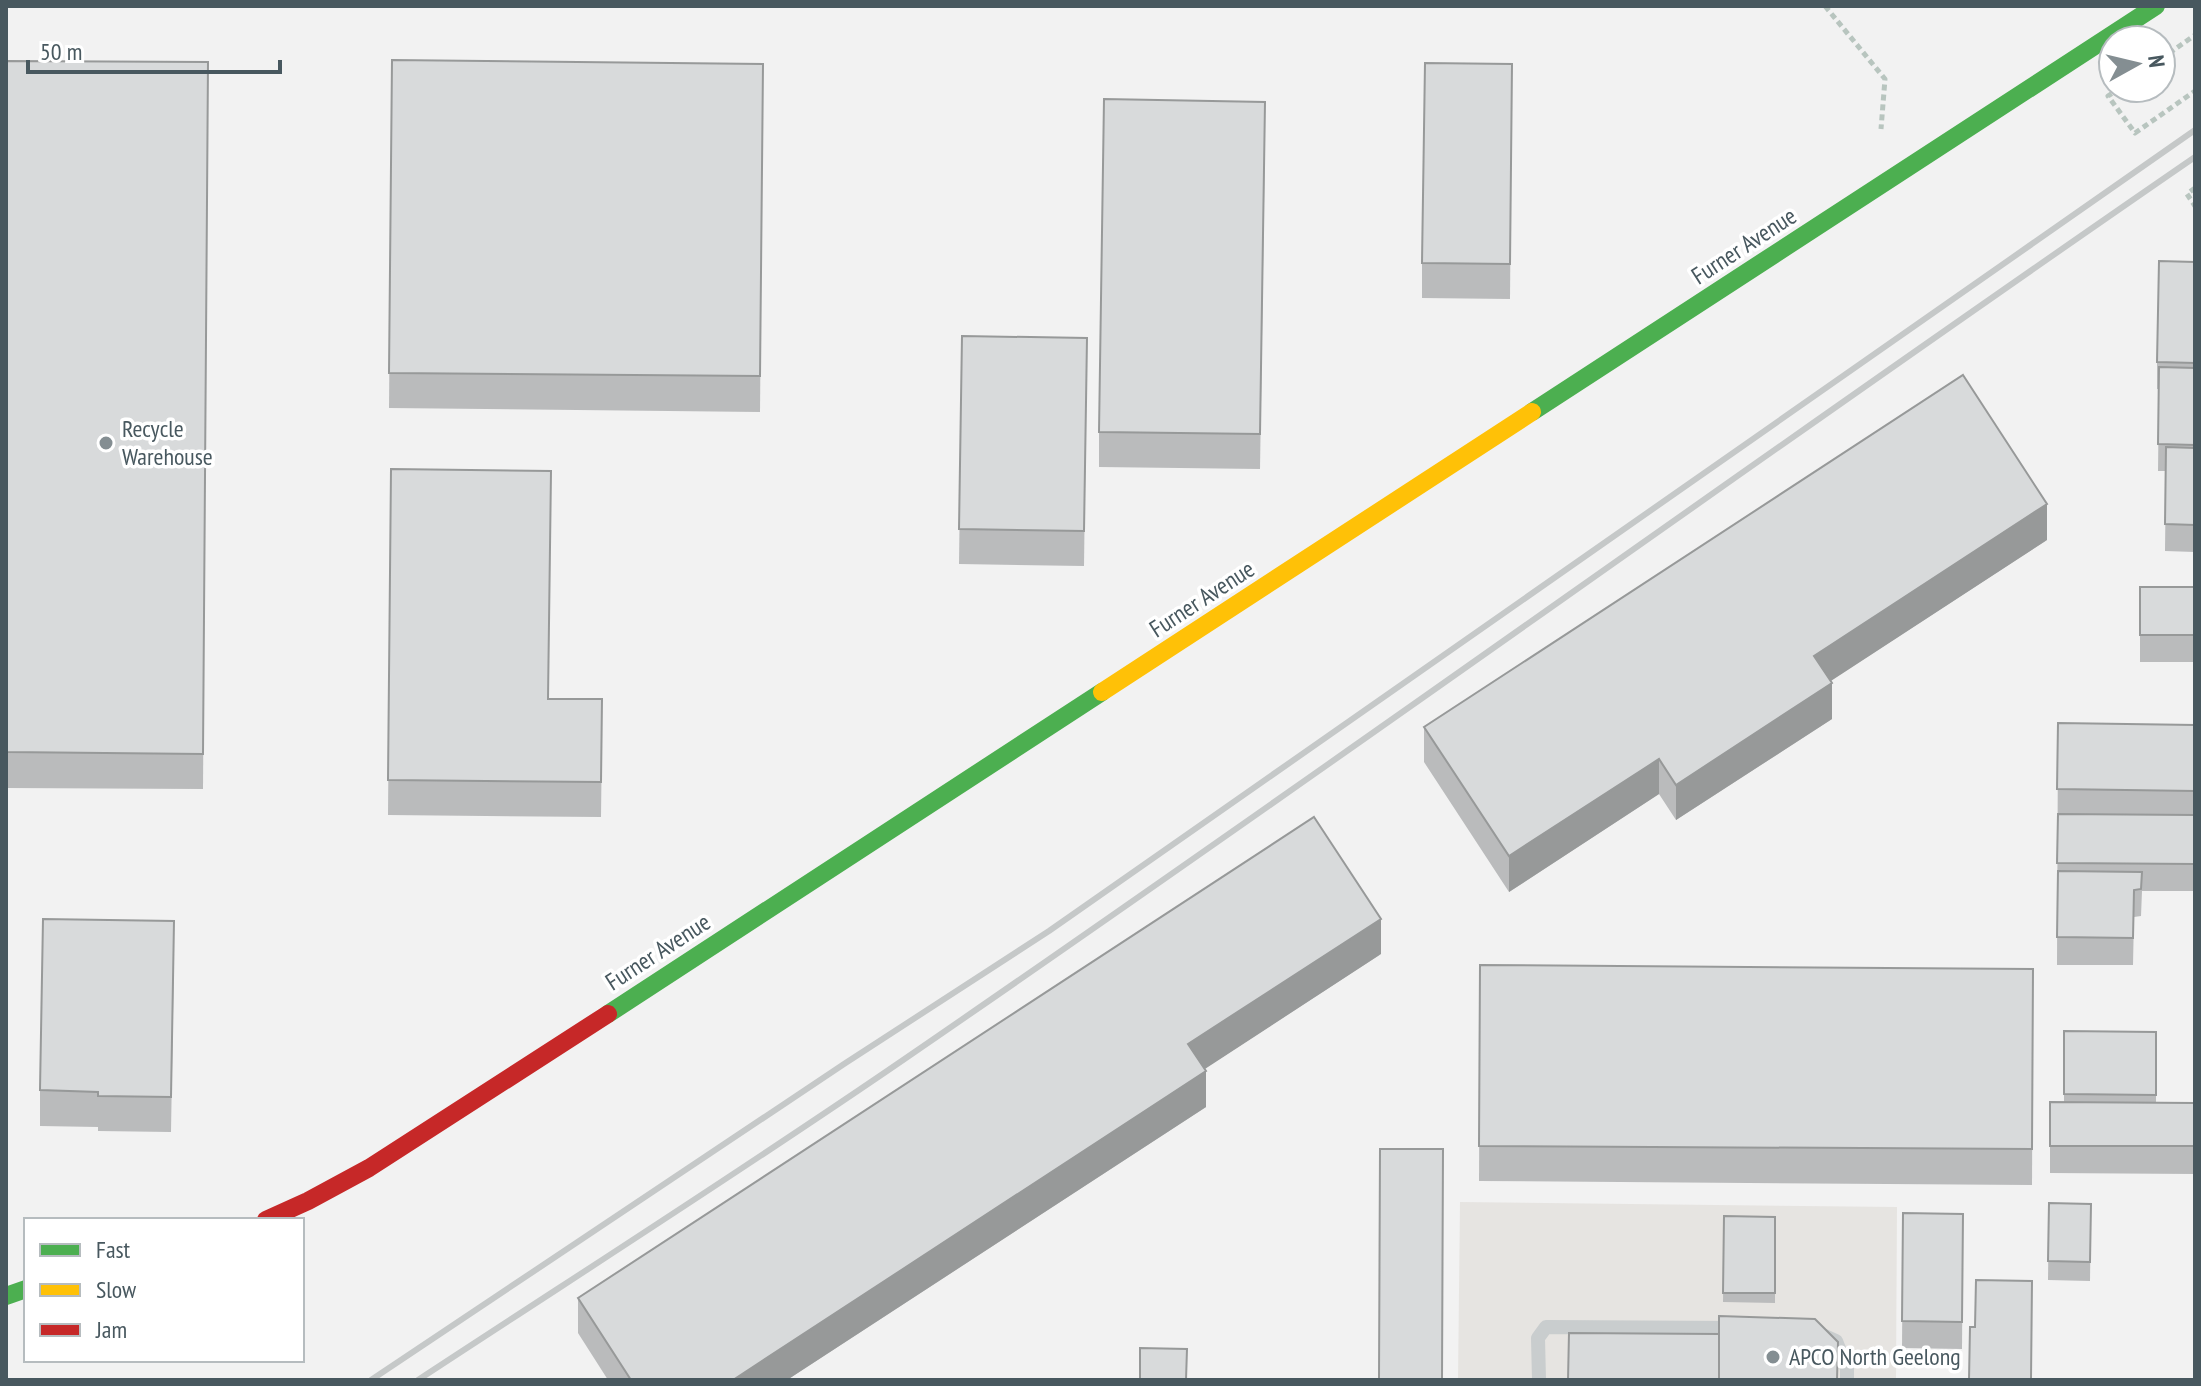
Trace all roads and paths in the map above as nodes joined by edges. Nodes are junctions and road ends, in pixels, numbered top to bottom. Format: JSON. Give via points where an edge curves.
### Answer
{"nodes":[{"id":1,"x":1825,"y":6,"type":"edge"},
{"id":2,"x":2156,"y":6,"type":"edge"},
{"id":3,"x":2195,"y":35,"type":"edge"},
{"id":4,"x":2177,"y":48,"type":"edge"},
{"id":5,"x":2195,"y":91,"type":"edge"},
{"id":6,"x":2114,"y":104,"type":"edge"},
{"id":7,"x":2176,"y":104,"type":"edge"},
{"id":8,"x":2177,"y":104,"type":"edge"},
{"id":9,"x":1881,"y":129,"type":"dead end"},
{"id":10,"x":2195,"y":188,"type":"edge"},
{"id":11,"x":2195,"y":206,"type":"edge"},
{"id":12,"x":271,"y":1218,"type":"edge"},
{"id":13,"x":1753,"y":1328,"type":"edge"},
{"id":14,"x":1810,"y":1329,"type":"edge"},
{"id":15,"x":1539,"y":1380,"type":"edge"},
{"id":16,"x":1847,"y":1380,"type":"edge"}],
"edges":[{"from":1,"to":9,"type":"path","via":[[1885,79]]},
{"from":2,"to":12,"type":"street","name":"Furner Avenue","via":[[428,1131],[352,1179]]},
{"from":3,"to":4,"type":"path"},
{"from":5,"to":8,"type":"path"},
{"from":6,"to":7,"type":"path","via":[[2135,133]]},
{"from":10,"to":11,"type":"path","via":[[2187,194]]},
{"from":13,"to":15,"type":"lane","via":[[1546,1327],[1538,1338]]},
{"from":14,"to":16,"type":"lane","via":[[1836,1341]]}]}
